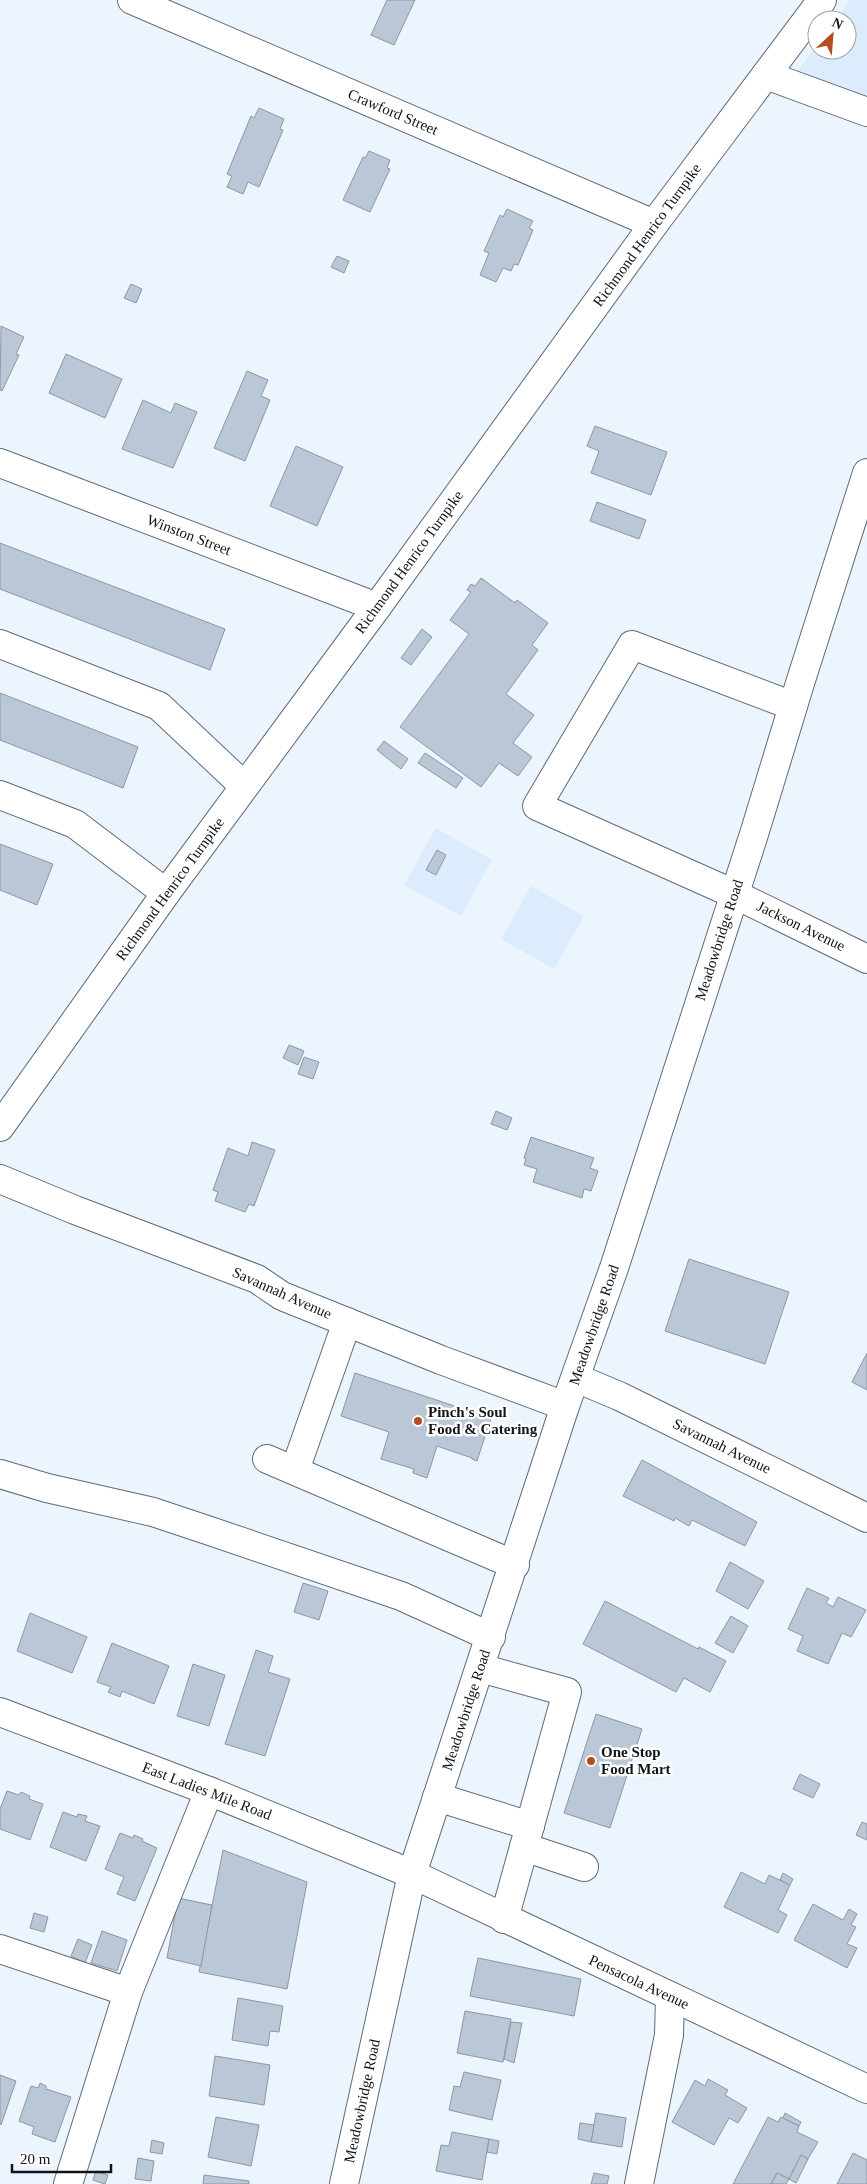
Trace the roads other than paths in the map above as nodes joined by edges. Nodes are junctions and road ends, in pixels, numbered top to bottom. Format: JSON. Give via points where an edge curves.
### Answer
{"nodes":[{"id":1,"x":132,"y":0,"type":"edge"},
{"id":2,"x":822,"y":0,"type":"edge"},
{"id":3,"x":766,"y":75,"type":"junction"},
{"id":4,"x":867,"y":112,"type":"edge"},
{"id":5,"x":654,"y":224,"type":"junction"},
{"id":6,"x":0,"y":463,"type":"edge"},
{"id":7,"x":867,"y":473,"type":"edge"},
{"id":8,"x":377,"y":607,"type":"junction"},
{"id":9,"x":0,"y":644,"type":"edge"},
{"id":10,"x":793,"y":706,"type":"junction"},
{"id":11,"x":244,"y":786,"type":"junction"},
{"id":12,"x":0,"y":795,"type":"edge"},
{"id":13,"x":166,"y":893,"type":"junction"},
{"id":14,"x":734,"y":894,"type":"junction"},
{"id":15,"x":867,"y":959,"type":"edge"},
{"id":16,"x":0,"y":1127,"type":"edge"},
{"id":17,"x":0,"y":1179,"type":"edge"},
{"id":18,"x":347,"y":1322,"type":"junction"},
{"id":19,"x":576,"y":1378,"type":"junction"},
{"id":20,"x":565,"y":1406,"type":"junction"},
{"id":21,"x":267,"y":1459,"type":"dead end"},
{"id":22,"x":295,"y":1470,"type":"junction"},
{"id":23,"x":0,"y":1474,"type":"edge"},
{"id":24,"x":867,"y":1518,"type":"edge"},
{"id":25,"x":514,"y":1565,"type":"junction"},
{"id":26,"x":491,"y":1637,"type":"junction"},
{"id":27,"x":480,"y":1668,"type":"junction"},
{"id":28,"x":0,"y":1712,"type":"edge"},
{"id":29,"x":209,"y":1791,"type":"junction"},
{"id":30,"x":438,"y":1797,"type":"junction"},
{"id":31,"x":527,"y":1836,"type":"junction"},
{"id":32,"x":584,"y":1868,"type":"dead end"},
{"id":33,"x":412,"y":1874,"type":"junction"},
{"id":34,"x":504,"y":1919,"type":"junction"},
{"id":35,"x":0,"y":1949,"type":"edge"},
{"id":36,"x":128,"y":1992,"type":"junction"},
{"id":37,"x":670,"y":1996,"type":"junction"},
{"id":38,"x":867,"y":2089,"type":"edge"},
{"id":39,"x":68,"y":2184,"type":"edge"},
{"id":40,"x":344,"y":2184,"type":"edge"},
{"id":41,"x":638,"y":2184,"type":"edge"}],
"edges":[{"from":1,"to":5,"type":"street","name":"Crawford Street"},
{"from":2,"to":3,"type":"street","name":"Richmond Henrico Turnpike"},
{"from":3,"to":4,"type":"street"},
{"from":3,"to":5,"type":"street","name":"Richmond Henrico Turnpike"},
{"from":5,"to":8,"type":"street","name":"Richmond Henrico Turnpike"},
{"from":6,"to":8,"type":"street","name":"Winston Street"},
{"from":7,"to":10,"type":"street","name":"Meadowbridge Road"},
{"from":8,"to":11,"type":"street","name":"Richmond Henrico Turnpike"},
{"from":9,"to":11,"type":"street","via":[[159,706]]},
{"from":10,"to":14,"type":"street","name":"Meadowbridge Road"},
{"from":10,"to":14,"type":"street","name":"Jackson Avenue","via":[[632,645],[538,806]]},
{"from":11,"to":13,"type":"street","name":"Richmond Henrico Turnpike"},
{"from":12,"to":13,"type":"street","via":[[75,824]]},
{"from":13,"to":16,"type":"street","name":"Richmond Henrico Turnpike"},
{"from":14,"to":15,"type":"street","name":"Jackson Avenue"},
{"from":14,"to":19,"type":"street","name":"Meadowbridge Road"},
{"from":17,"to":18,"type":"street","name":"Savannah Avenue","via":[[257,1279],[282,1296]]},
{"from":18,"to":20,"type":"street","name":"Savannah Avenue"},
{"from":18,"to":22,"type":"street"},
{"from":19,"to":20,"type":"street","name":"Meadowbridge Road"},
{"from":19,"to":24,"type":"street","name":"Savannah Avenue"},
{"from":20,"to":25,"type":"street","name":"Meadowbridge Road"},
{"from":21,"to":22,"type":"street"},
{"from":22,"to":25,"type":"street"},
{"from":23,"to":26,"type":"street","via":[[153,1512],[202,1528],[401,1596]]},
{"from":25,"to":26,"type":"street","name":"Meadowbridge Road"},
{"from":26,"to":27,"type":"street","name":"Meadowbridge Road"},
{"from":27,"to":30,"type":"street","name":"Meadowbridge Road"},
{"from":27,"to":31,"type":"street","via":[[567,1692]]},
{"from":28,"to":29,"type":"street","name":"East Ladies Mile Road"},
{"from":29,"to":33,"type":"street","name":"East Ladies Mile Road"},
{"from":29,"to":36,"type":"street"},
{"from":30,"to":31,"type":"street"},
{"from":30,"to":33,"type":"street","name":"Meadowbridge Road"},
{"from":31,"to":32,"type":"street"},
{"from":31,"to":34,"type":"street"},
{"from":33,"to":34,"type":"street","name":"Pensacola Avenue"},
{"from":33,"to":40,"type":"street","name":"Meadowbridge Road"},
{"from":34,"to":37,"type":"street","name":"Pensacola Avenue"},
{"from":35,"to":36,"type":"street"},
{"from":36,"to":39,"type":"street"},
{"from":37,"to":38,"type":"street","name":"Pensacola Avenue"},
{"from":37,"to":41,"type":"street","via":[[669,2035]]}]}
